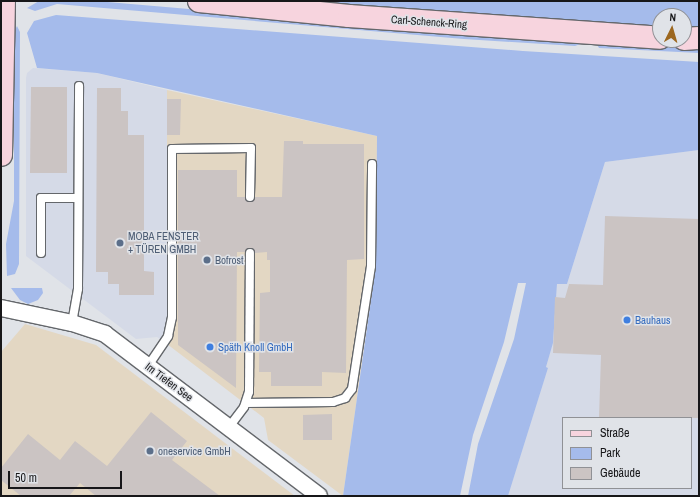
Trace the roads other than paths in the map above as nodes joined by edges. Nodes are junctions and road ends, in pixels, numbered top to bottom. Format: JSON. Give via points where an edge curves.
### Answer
{"nodes":[{"id":1,"x":4,"y":1,"type":"edge"},
{"id":2,"x":198,"y":1,"type":"edge"},
{"id":3,"x":652,"y":37,"type":"edge"},
{"id":4,"x":2,"y":66,"type":"edge"},
{"id":5,"x":79,"y":86,"type":"dead end"},
{"id":6,"x":1,"y":155,"type":"edge"},
{"id":7,"x":372,"y":164,"type":"dead end"},
{"id":8,"x":250,"y":197,"type":"dead end"},
{"id":9,"x":78,"y":198,"type":"junction"},
{"id":10,"x":250,"y":252,"type":"dead end"},
{"id":11,"x":41,"y":253,"type":"dead end"},
{"id":12,"x":1,"y":308,"type":"edge"},
{"id":13,"x":72,"y":323,"type":"junction"},
{"id":14,"x":148,"y":366,"type":"junction"},
{"id":15,"x":246,"y":403,"type":"junction"},
{"id":16,"x":229,"y":427,"type":"junction"},
{"id":17,"x":319,"y":496,"type":"edge"}],
"edges":[{"from":1,"to":4,"type":"main road"},
{"from":2,"to":3,"type":"main road","name":"Carl-Schenck-Ring","via":[[342,15]]},
{"from":4,"to":6,"type":"main road"},
{"from":5,"to":9,"type":"lane"},
{"from":7,"to":15,"type":"lane","via":[[371,266],[352,389],[345,398],[333,402]]},
{"from":8,"to":14,"type":"lane","via":[[251,148],[172,149],[172,317],[168,336]]},
{"from":9,"to":11,"type":"lane","via":[[41,198]]},
{"from":9,"to":13,"type":"lane","via":[[78,289]]},
{"from":10,"to":15,"type":"lane","via":[[249,385]]},
{"from":12,"to":13,"type":"street","name":"Im Tiefen See"},
{"from":13,"to":14,"type":"street","name":"Im Tiefen See","via":[[105,334]]},
{"from":14,"to":16,"type":"street","name":"Im Tiefen See"},
{"from":15,"to":16,"type":"lane"},
{"from":16,"to":17,"type":"street","name":"Im Tiefen See"}]}
